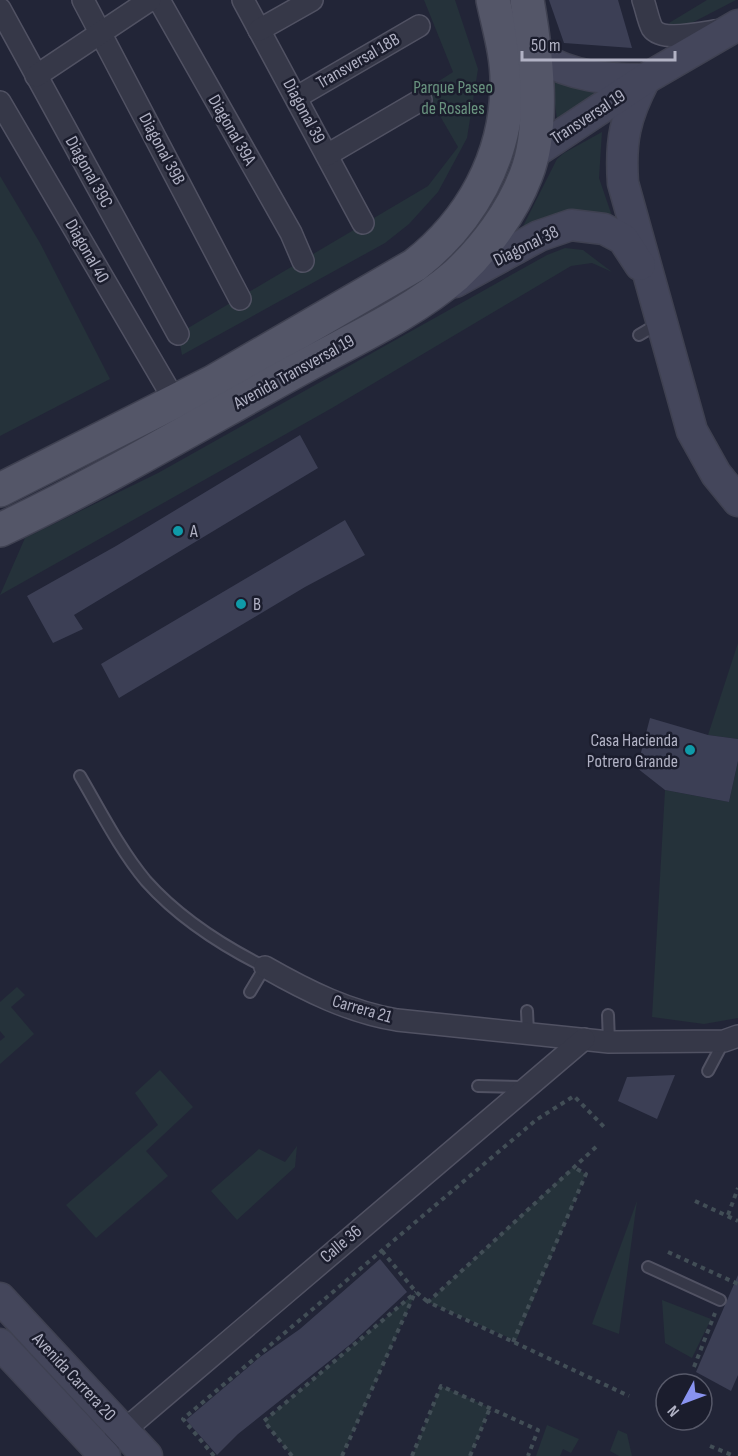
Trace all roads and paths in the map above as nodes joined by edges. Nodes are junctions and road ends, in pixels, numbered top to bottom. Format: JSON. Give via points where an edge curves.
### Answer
{"nodes":[{"id":1,"x":83,"y":0,"type":"edge"},
{"id":2,"x":150,"y":0,"type":"edge"},
{"id":3,"x":159,"y":0,"type":"edge"},
{"id":4,"x":243,"y":0,"type":"edge"},
{"id":5,"x":312,"y":0,"type":"edge"},
{"id":6,"x":493,"y":0,"type":"edge"},
{"id":7,"x":527,"y":0,"type":"edge"},
{"id":8,"x":644,"y":0,"type":"edge"},
{"id":9,"x":0,"y":9,"type":"edge"},
{"id":10,"x":419,"y":26,"type":"dead end"},
{"id":11,"x":260,"y":30,"type":"junction"},
{"id":12,"x":100,"y":32,"type":"junction"},
{"id":13,"x":736,"y":32,"type":"edge"},
{"id":14,"x":537,"y":56,"type":"junction"},
{"id":15,"x":36,"y":76,"type":"junction"},
{"id":16,"x":645,"y":80,"type":"junction"},
{"id":17,"x":297,"y":97,"type":"junction"},
{"id":18,"x":422,"y":100,"type":"dead end"},
{"id":19,"x":0,"y":102,"type":"edge"},
{"id":20,"x":532,"y":154,"type":"junction"},
{"id":21,"x":327,"y":155,"type":"junction"},
{"id":22,"x":363,"y":223,"type":"dead end"},
{"id":23,"x":303,"y":261,"type":"dead end"},
{"id":24,"x":647,"y":275,"type":"junction"},
{"id":25,"x":426,"y":298,"type":"junction"},
{"id":26,"x":240,"y":299,"type":"dead end"},
{"id":27,"x":178,"y":334,"type":"dead end"},
{"id":28,"x":175,"y":401,"type":"junction"},
{"id":29,"x":0,"y":490,"type":"edge"},
{"id":30,"x":738,"y":501,"type":"edge"},
{"id":31,"x":2,"y":533,"type":"edge"},
{"id":32,"x":80,"y":776,"type":"dead end"},
{"id":33,"x":264,"y":967,"type":"junction"},
{"id":34,"x":250,"y":992,"type":"dead end"},
{"id":35,"x":527,"y":1011,"type":"dead end"},
{"id":36,"x":608,"y":1015,"type":"dead end"},
{"id":37,"x":528,"y":1033,"type":"junction"},
{"id":38,"x":584,"y":1039,"type":"junction"},
{"id":39,"x":731,"y":1039,"type":"edge"},
{"id":40,"x":609,"y":1042,"type":"junction"},
{"id":41,"x":708,"y":1071,"type":"dead end"},
{"id":42,"x":478,"y":1086,"type":"dead end"},
{"id":43,"x":525,"y":1087,"type":"junction"},
{"id":44,"x":605,"y":1128,"type":"dead end"},
{"id":45,"x":596,"y":1147,"type":"dead end"},
{"id":46,"x":573,"y":1167,"type":"junction"},
{"id":47,"x":738,"y":1188,"type":"edge"},
{"id":48,"x":695,"y":1201,"type":"dead end"},
{"id":49,"x":728,"y":1215,"type":"dead end"},
{"id":50,"x":738,"y":1221,"type":"edge"},
{"id":51,"x":382,"y":1251,"type":"junction"},
{"id":52,"x":668,"y":1252,"type":"dead end"},
{"id":53,"x":648,"y":1267,"type":"dead end"},
{"id":54,"x":738,"y":1284,"type":"edge"},
{"id":55,"x":416,"y":1292,"type":"junction"},
{"id":56,"x":0,"y":1298,"type":"edge"},
{"id":57,"x":720,"y":1300,"type":"joint"},
{"id":58,"x":428,"y":1302,"type":"junction"},
{"id":59,"x":513,"y":1342,"type":"junction"},
{"id":60,"x":0,"y":1344,"type":"edge"},
{"id":61,"x":694,"y":1367,"type":"dead end"},
{"id":62,"x":629,"y":1396,"type":"dead end"},
{"id":63,"x":490,"y":1408,"type":"junction"},
{"id":64,"x":124,"y":1430,"type":"junction"},
{"id":65,"x":710,"y":1446,"type":"dead end"},
{"id":66,"x":102,"y":1454,"type":"edge"},
{"id":67,"x":147,"y":1456,"type":"edge"},
{"id":68,"x":214,"y":1456,"type":"edge"},
{"id":69,"x":292,"y":1456,"type":"edge"},
{"id":70,"x":342,"y":1456,"type":"edge"},
{"id":71,"x":412,"y":1456,"type":"edge"},
{"id":72,"x":470,"y":1456,"type":"edge"},
{"id":73,"x":528,"y":1456,"type":"edge"},
{"id":74,"x":734,"y":1456,"type":"edge"}],
"edges":[{"from":1,"to":12,"type":"street","name":"Diagonal 39B"},
{"from":2,"to":12,"type":"street"},
{"from":3,"to":23,"type":"street","name":"Diagonal 39A","via":[[291,233]]},
{"from":4,"to":11,"type":"street","name":"Diagonal 39"},
{"from":5,"to":11,"type":"street"},
{"from":6,"to":28,"type":"main road","name":"Avenida Transversal 19","via":[[505,56],[504,118],[498,148],[483,186],[450,233],[416,265]]},
{"from":7,"to":14,"type":"main road","name":"Avenida Transversal 19"},
{"from":8,"to":13,"type":"street","via":[[652,27],[658,33],[670,36]]},
{"from":9,"to":15,"type":"street","name":"Diagonal 39C"},
{"from":10,"to":17,"type":"street","name":"Transversal 18B"},
{"from":11,"to":17,"type":"street","name":"Diagonal 39"},
{"from":12,"to":15,"type":"street"},
{"from":12,"to":26,"type":"street","name":"Diagonal 39B"},
{"from":13,"to":16,"type":"street","name":"Transversal 19"},
{"from":14,"to":16,"type":"street","name":"Transversal 19","via":[[577,75]]},
{"from":14,"to":20,"type":"main road","name":"Avenida Transversal 19"},
{"from":15,"to":27,"type":"street","name":"Diagonal 39C"},
{"from":16,"to":20,"type":"street","name":"Transversal 19"},
{"from":16,"to":24,"type":"street","name":"Diagonal 38","via":[[627,117],[621,149],[623,183]]},
{"from":17,"to":21,"type":"street","name":"Diagonal 39"},
{"from":18,"to":21,"type":"street"},
{"from":19,"to":28,"type":"street","name":"Diagonal 40"},
{"from":20,"to":25,"type":"main road","name":"Avenida Transversal 19","via":[[513,202],[490,237],[456,275]]},
{"from":21,"to":22,"type":"street","name":"Diagonal 39"},
{"from":24,"to":25,"type":"street","name":"Diagonal 38","via":[[622,239],[604,229],[571,225],[539,236]]},
{"from":24,"to":30,"type":"street","name":"Diagonal 38","via":[[650,328],[692,431],[716,474]]},
{"from":25,"to":31,"type":"main road","name":"Avenida Transversal 19"},
{"from":28,"to":29,"type":"main road","name":"Avenida Transversal 19"},
{"from":32,"to":33,"type":"lane","name":"Carrera 21","via":[[146,880],[176,910],[218,941]]},
{"from":33,"to":34,"type":"lane"},
{"from":33,"to":37,"type":"street","name":"Carrera 21","via":[[332,1002],[375,1016],[444,1027]]},
{"from":35,"to":37,"type":"lane"},
{"from":36,"to":40,"type":"lane"},
{"from":37,"to":38,"type":"street","name":"Carrera 21"},
{"from":38,"to":40,"type":"street","name":"Carrera 21"},
{"from":38,"to":43,"type":"street","name":"Calle 36"},
{"from":39,"to":40,"type":"street","name":"Carrera 21"},
{"from":39,"to":41,"type":"lane"},
{"from":42,"to":43,"type":"lane"},
{"from":43,"to":64,"type":"street","name":"Calle 36"},
{"from":44,"to":51,"type":"path","via":[[574,1096],[536,1120]]},
{"from":45,"to":46,"type":"path"},
{"from":46,"to":58,"type":"path"},
{"from":46,"to":59,"type":"path","via":[[586,1174]]},
{"from":47,"to":49,"type":"path"},
{"from":48,"to":50,"type":"path"},
{"from":51,"to":55,"type":"path"},
{"from":51,"to":68,"type":"path","via":[[183,1419]]},
{"from":52,"to":54,"type":"path"},
{"from":53,"to":57,"type":"lane"},
{"from":55,"to":58,"type":"path"},
{"from":55,"to":69,"type":"path","via":[[264,1421]]},
{"from":55,"to":70,"type":"path"},
{"from":56,"to":64,"type":"street","name":"Avenida Carrera 20"},
{"from":57,"to":61,"type":"path"},
{"from":58,"to":59,"type":"path"},
{"from":59,"to":62,"type":"path"},
{"from":60,"to":66,"type":"street","name":"Avenida Carrera 20"},
{"from":63,"to":71,"type":"path","via":[[441,1386]]},
{"from":63,"to":72,"type":"path"},
{"from":63,"to":73,"type":"path","via":[[538,1430]]},
{"from":64,"to":66,"type":"street","name":"Calle 36"},
{"from":64,"to":67,"type":"street","name":"Avenida Carrera 20"},
{"from":65,"to":74,"type":"path"}]}
